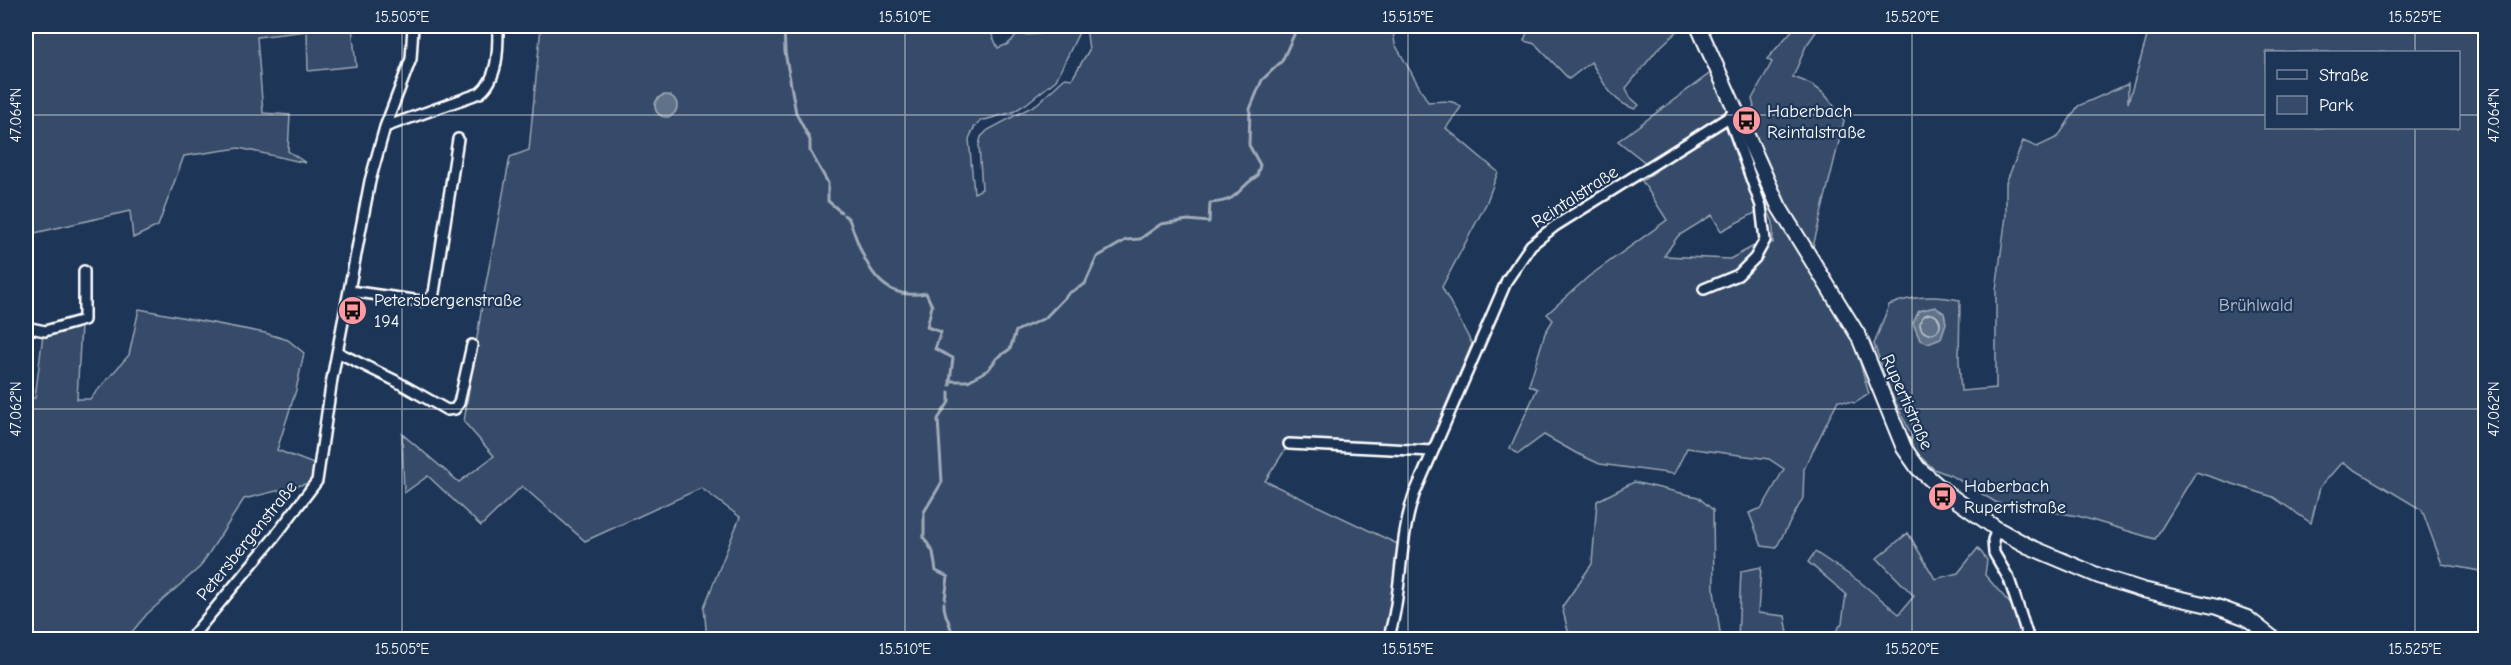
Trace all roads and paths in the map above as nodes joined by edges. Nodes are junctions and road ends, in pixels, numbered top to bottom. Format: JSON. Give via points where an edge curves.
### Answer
{"nodes":[{"id":1,"x":413,"y":26,"type":"edge"},
{"id":2,"x":498,"y":26,"type":"edge"},
{"id":3,"x":1698,"y":26,"type":"edge"},
{"id":4,"x":1732,"y":112,"type":"junction"},
{"id":5,"x":385,"y":127,"type":"junction"},
{"id":6,"x":458,"y":139,"type":"dead end"},
{"id":7,"x":84,"y":271,"type":"dead end"},
{"id":8,"x":1704,"y":289,"type":"dead end"},
{"id":9,"x":350,"y":291,"type":"junction"},
{"id":10,"x":26,"y":327,"type":"edge"},
{"id":11,"x":472,"y":345,"type":"dead end"},
{"id":12,"x":339,"y":353,"type":"junction"},
{"id":13,"x":1289,"y":444,"type":"dead end"},
{"id":14,"x":1432,"y":451,"type":"junction"},
{"id":15,"x":1997,"y":529,"type":"junction"},
{"id":16,"x":189,"y":639,"type":"edge"},
{"id":17,"x":1388,"y":639,"type":"edge"},
{"id":18,"x":2029,"y":639,"type":"edge"},
{"id":19,"x":2274,"y":639,"type":"edge"}],
"edges":[{"from":1,"to":5,"type":"street","name":"Petersbergenstraße","via":[[411,59]]},
{"from":2,"to":5,"type":"street","via":[[493,76],[485,89]]},
{"from":3,"to":4,"type":"main road","name":"Rupertistraße"},
{"from":4,"to":8,"type":"street","via":[[1761,206],[1765,240],[1755,258],[1738,275]]},
{"from":4,"to":14,"type":"street","name":"Reintalstraße","via":[[1555,226],[1531,246],[1507,280]]},
{"from":4,"to":15,"type":"main road","name":"Rupertistraße","via":[[1779,207],[1859,337],[1904,448],[1918,468],[1945,492]]},
{"from":5,"to":9,"type":"street","name":"Petersbergenstraße","via":[[370,180]]},
{"from":6,"to":9,"type":"street","via":[[434,293],[421,301]]},
{"from":7,"to":10,"type":"street","via":[[84,320],[45,331]]},
{"from":9,"to":12,"type":"street","name":"Petersbergenstraße"},
{"from":11,"to":12,"type":"street","via":[[455,410],[447,410]]},
{"from":12,"to":16,"type":"street","name":"Petersbergenstraße","via":[[317,481]]},
{"from":13,"to":14,"type":"street"},
{"from":14,"to":17,"type":"street","name":"Reintalstraße","via":[[1405,521],[1398,597]]},
{"from":15,"to":18,"type":"street","via":[[1994,553],[2009,579]]},
{"from":15,"to":19,"type":"main road","name":"Rupertistraße","via":[[2099,576],[2247,618]]}]}
